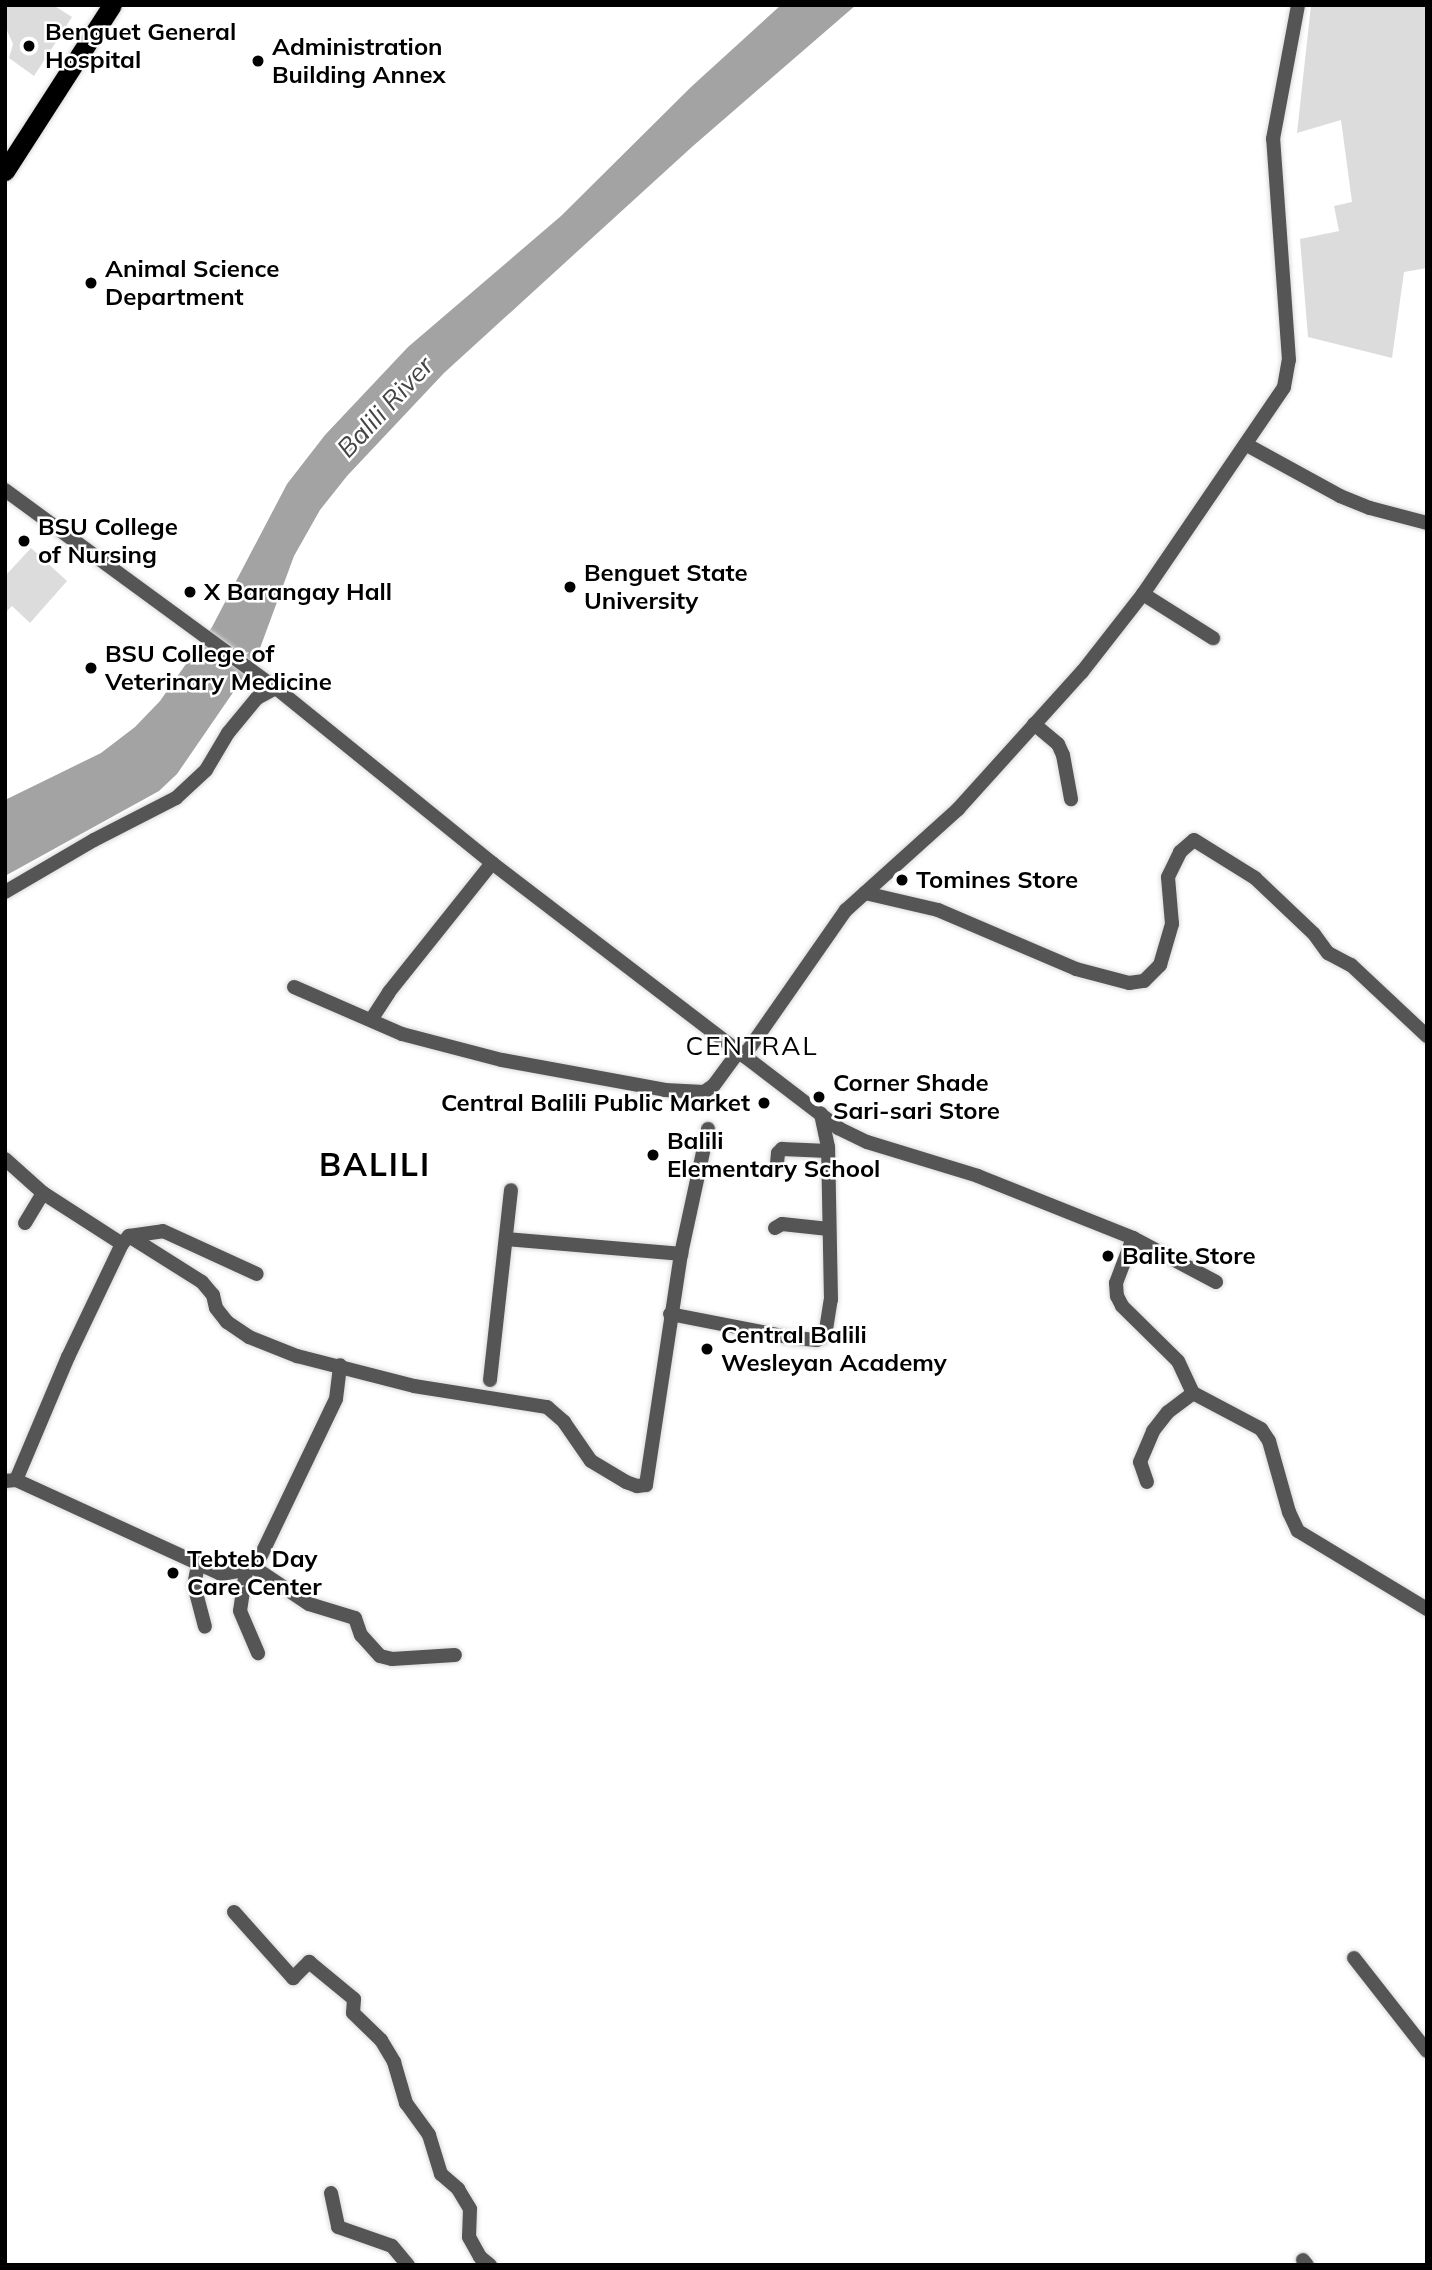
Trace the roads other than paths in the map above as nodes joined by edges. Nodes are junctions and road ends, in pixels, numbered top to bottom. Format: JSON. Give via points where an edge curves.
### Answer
{"nodes":[{"id":1,"x":111,"y":5,"type":"edge"},
{"id":2,"x":1298,"y":5,"type":"edge"},
{"id":3,"x":5,"y":171,"type":"edge"},
{"id":4,"x":1247,"y":446,"type":"junction"},
{"id":5,"x":5,"y":490,"type":"edge"},
{"id":6,"x":1427,"y":523,"type":"edge"},
{"id":7,"x":1143,"y":594,"type":"junction"},
{"id":8,"x":1213,"y":638,"type":"dead end"},
{"id":9,"x":270,"y":684,"type":"junction"},
{"id":10,"x":1034,"y":724,"type":"junction"},
{"id":11,"x":1071,"y":799,"type":"dead end"},
{"id":12,"x":492,"y":863,"type":"junction"},
{"id":13,"x":5,"y":892,"type":"edge"},
{"id":14,"x":865,"y":893,"type":"junction"},
{"id":15,"x":294,"y":987,"type":"dead end"},
{"id":16,"x":371,"y":1020,"type":"junction"},
{"id":17,"x":1427,"y":1036,"type":"edge"},
{"id":18,"x":741,"y":1053,"type":"junction"},
{"id":19,"x":821,"y":1114,"type":"junction"},
{"id":20,"x":708,"y":1129,"type":"dead end"},
{"id":21,"x":828,"y":1151,"type":"junction"},
{"id":22,"x":5,"y":1159,"type":"edge"},
{"id":23,"x":777,"y":1164,"type":"dead end"},
{"id":24,"x":511,"y":1190,"type":"dead end"},
{"id":25,"x":43,"y":1193,"type":"junction"},
{"id":26,"x":25,"y":1223,"type":"dead end"},
{"id":27,"x":775,"y":1228,"type":"dead end"},
{"id":28,"x":829,"y":1229,"type":"junction"},
{"id":29,"x":1133,"y":1238,"type":"junction"},
{"id":30,"x":507,"y":1239,"type":"junction"},
{"id":31,"x":125,"y":1240,"type":"junction"},
{"id":32,"x":681,"y":1254,"type":"junction"},
{"id":33,"x":257,"y":1274,"type":"dead end"},
{"id":34,"x":1216,"y":1283,"type":"dead end"},
{"id":35,"x":670,"y":1314,"type":"junction"},
{"id":36,"x":340,"y":1365,"type":"junction"},
{"id":37,"x":490,"y":1380,"type":"dead end"},
{"id":38,"x":1193,"y":1393,"type":"junction"},
{"id":39,"x":11,"y":1481,"type":"edge"},
{"id":40,"x":1147,"y":1482,"type":"dead end"},
{"id":41,"x":198,"y":1565,"type":"junction"},
{"id":42,"x":250,"y":1569,"type":"junction"},
{"id":43,"x":1427,"y":1609,"type":"edge"},
{"id":44,"x":205,"y":1627,"type":"dead end"},
{"id":45,"x":258,"y":1653,"type":"dead end"},
{"id":46,"x":455,"y":1655,"type":"dead end"},
{"id":47,"x":234,"y":1912,"type":"dead end"},
{"id":48,"x":1354,"y":1958,"type":"dead end"},
{"id":49,"x":1427,"y":2050,"type":"edge"},
{"id":50,"x":331,"y":2193,"type":"dead end"},
{"id":51,"x":408,"y":2265,"type":"edge"},
{"id":52,"x":490,"y":2265,"type":"edge"}],
"edges":[{"from":1,"to":3,"type":"highway"},
{"from":2,"to":4,"type":"street","via":[[1273,139],[1289,360],[1284,387]]},
{"from":4,"to":6,"type":"street","via":[[1340,496]]},
{"from":4,"to":7,"type":"street"},
{"from":5,"to":9,"type":"street"},
{"from":7,"to":8,"type":"street"},
{"from":7,"to":10,"type":"street"},
{"from":9,"to":12,"type":"street"},
{"from":9,"to":13,"type":"street","via":[[228,733],[206,770],[176,798]]},
{"from":10,"to":11,"type":"street","via":[[1058,744]]},
{"from":10,"to":14,"type":"street","via":[[958,809]]},
{"from":12,"to":16,"type":"street"},
{"from":12,"to":18,"type":"street"},
{"from":14,"to":17,"type":"street","via":[[938,910],[1076,969],[1129,982],[1144,981],[1160,965],[1172,924],[1168,877],[1180,852],[1194,840],[1255,878],[1328,953],[1351,965]]},
{"from":14,"to":18,"type":"street","via":[[846,910]]},
{"from":15,"to":16,"type":"street"},
{"from":16,"to":18,"type":"street","via":[[402,1034],[502,1060],[697,1094],[714,1085]]},
{"from":18,"to":19,"type":"street"},
{"from":19,"to":21,"type":"street"},
{"from":19,"to":29,"type":"street","via":[[867,1142],[978,1176]]},
{"from":20,"to":32,"type":"street"},
{"from":21,"to":23,"type":"street","via":[[782,1149]]},
{"from":21,"to":28,"type":"street"},
{"from":22,"to":25,"type":"street"},
{"from":24,"to":30,"type":"street"},
{"from":25,"to":26,"type":"street"},
{"from":25,"to":31,"type":"street"},
{"from":27,"to":28,"type":"street","via":[[782,1224]]},
{"from":28,"to":35,"type":"street","via":[[831,1300],[825,1336],[810,1340]]},
{"from":29,"to":34,"type":"street"},
{"from":29,"to":38,"type":"street","via":[[1116,1283],[1117,1296],[1178,1360]]},
{"from":30,"to":32,"type":"street"},
{"from":30,"to":37,"type":"street"},
{"from":31,"to":33,"type":"street","via":[[163,1231]]},
{"from":31,"to":36,"type":"street","via":[[202,1282],[227,1322],[249,1337],[297,1356]]},
{"from":31,"to":39,"type":"street"},
{"from":32,"to":35,"type":"street"},
{"from":35,"to":36,"type":"street","via":[[646,1485],[626,1482],[592,1461],[547,1407],[415,1386]]},
{"from":36,"to":42,"type":"street","via":[[336,1399]]},
{"from":38,"to":40,"type":"street","via":[[1153,1431],[1140,1462]]},
{"from":38,"to":43,"type":"street","via":[[1261,1429],[1298,1531]]},
{"from":39,"to":41,"type":"street"},
{"from":41,"to":42,"type":"street","via":[[220,1574]]},
{"from":41,"to":44,"type":"street","via":[[194,1585]]},
{"from":42,"to":45,"type":"street","via":[[240,1611]]},
{"from":42,"to":46,"type":"street","via":[[309,1604],[355,1618],[380,1656]]},
{"from":47,"to":52,"type":"street","via":[[293,1979],[309,1962],[354,1999],[353,2013],[381,2040],[394,2062],[406,2103],[429,2135],[442,2174],[470,2209],[468,2237]]},
{"from":48,"to":49,"type":"street"},
{"from":50,"to":51,"type":"street","via":[[338,2227],[391,2246]]}]}
